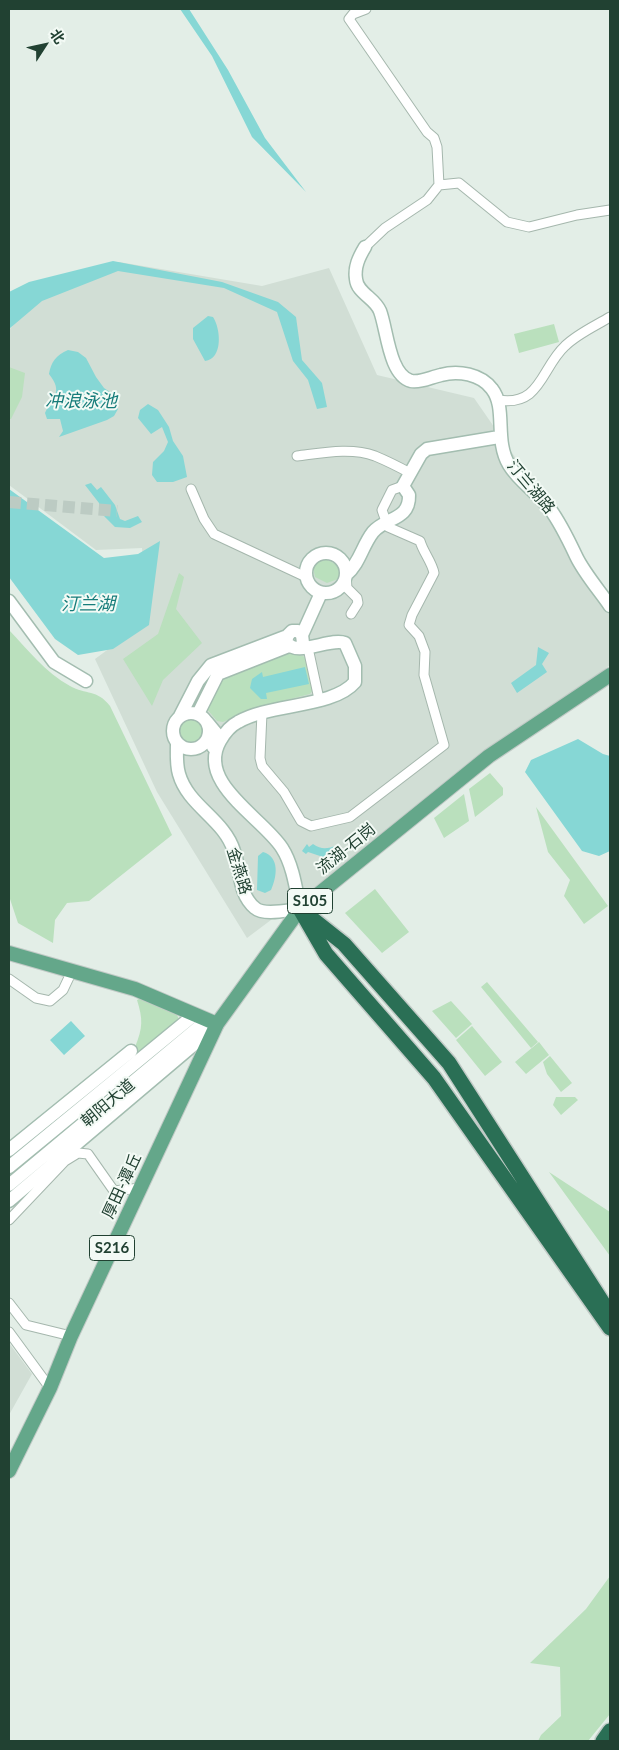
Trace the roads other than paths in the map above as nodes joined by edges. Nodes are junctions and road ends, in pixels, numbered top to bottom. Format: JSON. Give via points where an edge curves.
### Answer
{"nodes":[{"id":1,"x":366,"y":9,"type":"edge"},
{"id":2,"x":439,"y":185,"type":"junction"},
{"id":3,"x":610,"y":210,"type":"edge"},
{"id":4,"x":365,"y":247,"type":"joint"},
{"id":5,"x":610,"y":316,"type":"edge"},
{"id":6,"x":498,"y":400,"type":"junction"},
{"id":7,"x":499,"y":437,"type":"junction"},
{"id":8,"x":297,"y":456,"type":"dead end"},
{"id":9,"x":410,"y":473,"type":"junction"},
{"id":10,"x":403,"y":486,"type":"junction"},
{"id":11,"x":191,"y":489,"type":"dead end"},
{"id":12,"x":385,"y":523,"type":"junction"},
{"id":13,"x":346,"y":575,"type":"junction"},
{"id":14,"x":306,"y":577,"type":"junction"},
{"id":15,"x":319,"y":592,"type":"junction"},
{"id":16,"x":9,"y":601,"type":"edge"},
{"id":17,"x":610,"y":606,"type":"edge"},
{"id":18,"x":350,"y":614,"type":"dead end"},
{"id":19,"x":302,"y":641,"type":"junction"},
{"id":20,"x":610,"y":675,"type":"edge"},
{"id":21,"x":86,"y":681,"type":"dead end"},
{"id":22,"x":321,"y":699,"type":"junction"},
{"id":23,"x":262,"y":713,"type":"junction"},
{"id":24,"x":180,"y":716,"type":"junction"},
{"id":25,"x":206,"y":721,"type":"junction"},
{"id":26,"x":239,"y":721,"type":"junction"},
{"id":27,"x":180,"y":745,"type":"junction"},
{"id":28,"x":300,"y":909,"type":"junction"},
{"id":29,"x":9,"y":953,"type":"edge"},
{"id":30,"x":72,"y":971,"type":"junction"},
{"id":31,"x":9,"y":978,"type":"edge"},
{"id":32,"x":206,"y":1020,"type":"junction"},
{"id":33,"x":130,"y":1051,"type":"dead end"},
{"id":34,"x":9,"y":1150,"type":"edge"},
{"id":35,"x":9,"y":1167,"type":"edge"},
{"id":36,"x":140,"y":1188,"type":"junction"},
{"id":37,"x":17,"y":1190,"type":"edge"},
{"id":38,"x":9,"y":1201,"type":"edge"},
{"id":39,"x":9,"y":1220,"type":"edge"},
{"id":40,"x":9,"y":1303,"type":"edge"},
{"id":41,"x":610,"y":1314,"type":"edge"},
{"id":42,"x":610,"y":1328,"type":"edge"},
{"id":43,"x":9,"y":1332,"type":"edge"},
{"id":44,"x":71,"y":1336,"type":"junction"},
{"id":45,"x":50,"y":1388,"type":"junction"},
{"id":46,"x":9,"y":1472,"type":"edge"},
{"id":47,"x":610,"y":1730,"type":"edge"},
{"id":48,"x":602,"y":1741,"type":"edge"}],
"edges":[{"from":1,"to":2,"type":"street","via":[[349,19],[426,132],[434,138]]},
{"from":2,"to":3,"type":"street","via":[[459,183],[517,226],[529,227]]},
{"from":2,"to":4,"type":"street","via":[[427,200],[385,228]]},
{"from":4,"to":6,"type":"street","via":[[356,268],[356,280],[361,291],[380,309],[399,372],[412,381],[451,373],[475,376],[486,382]]},
{"from":5,"to":6,"type":"street","via":[[566,345],[533,392],[509,402]]},
{"from":6,"to":7,"type":"street","name":"汀兰湖路"},
{"from":7,"to":9,"type":"street","via":[[427,449]]},
{"from":7,"to":17,"type":"street","name":"汀兰湖路","via":[[508,465],[550,509],[576,556]]},
{"from":8,"to":9,"type":"street","via":[[360,452]]},
{"from":9,"to":10,"type":"street"},
{"from":10,"to":12,"type":"street","via":[[392,490],[383,504]]},
{"from":10,"to":12,"type":"street","via":[[409,495],[407,508]]},
{"from":11,"to":14,"type":"street","via":[[214,534]]},
{"from":12,"to":13,"type":"street","via":[[373,532],[356,568]]},
{"from":12,"to":23,"type":"street","via":[[393,530],[420,541],[434,573],[409,625],[419,636],[425,652],[424,675],[444,745],[350,817],[311,826],[301,821],[284,792],[262,766]]},
{"from":13,"to":14,"type":"street","via":[[346,568],[338,557],[325,553],[312,558]]},
{"from":13,"to":15,"type":"street","via":[[335,591]]},
{"from":13,"to":18,"type":"street","via":[[347,588],[358,603]]},
{"from":14,"to":15,"type":"street","via":[[312,588]]},
{"from":15,"to":19,"type":"street"},
{"from":16,"to":21,"type":"street","via":[[54,662]]},
{"from":19,"to":22,"type":"street"},
{"from":19,"to":22,"type":"street","name":"金燕路","via":[[345,643],[355,666],[356,677],[349,689]]},
{"from":19,"to":24,"type":"street","name":"金燕路","via":[[211,665]]},
{"from":19,"to":25,"type":"street","name":"金燕路","via":[[218,674]]},
{"from":20,"to":28,"type":"main road","name":"流湖-石岗","number":"S105","via":[[489,756]]},
{"from":22,"to":23,"type":"street","name":"金燕路"},
{"from":23,"to":26,"type":"street","name":"金燕路"},
{"from":24,"to":25,"type":"street","name":"金燕路","via":[[192,713]]},
{"from":24,"to":27,"type":"street","name":"金燕路","via":[[173,732]]},
{"from":25,"to":26,"type":"street","name":"金燕路","via":[[221,728]]},
{"from":25,"to":27,"type":"street","name":"金燕路","via":[[209,734],[204,744],[193,749]]},
{"from":25,"to":28,"type":"street","name":"金燕路","via":[[216,732],[211,773],[225,796],[269,836],[282,857]]},
{"from":26,"to":28,"type":"street","name":"金燕路","via":[[223,735],[214,753],[220,778],[232,798],[284,850]]},
{"from":27,"to":28,"type":"street","name":"金燕路","via":[[183,771],[196,794],[230,831],[252,898],[264,906]]},
{"from":28,"to":32,"type":"main road","name":"流湖-石岗","number":"S105"},
{"from":28,"to":41,"type":"highway","via":[[344,944],[449,1063]]},
{"from":28,"to":42,"type":"highway","via":[[326,954],[434,1078]]},
{"from":29,"to":30,"type":"main road"},
{"from":30,"to":31,"type":"street","via":[[63,990],[50,1000],[36,998]]},
{"from":30,"to":32,"type":"main road","via":[[135,989]]},
{"from":32,"to":35,"type":"street","name":"朝阳大道"},
{"from":32,"to":36,"type":"main road","name":"厚田-潭丘","number":"S216"},
{"from":32,"to":37,"type":"street","name":"朝阳大道"},
{"from":33,"to":34,"type":"street"},
{"from":36,"to":37,"type":"street","via":[[114,1191],[88,1154],[78,1153]]},
{"from":36,"to":44,"type":"main road","name":"厚田-潭丘","number":"S216"},
{"from":37,"to":38,"type":"street","name":"朝阳大道"},
{"from":37,"to":39,"type":"street"},
{"from":40,"to":44,"type":"street","via":[[26,1324]]},
{"from":43,"to":45,"type":"street"},
{"from":44,"to":45,"type":"main road","name":"厚田-潭丘","number":"S216"},
{"from":45,"to":46,"type":"main road","name":"厚田-潭丘","number":"S216"},
{"from":47,"to":48,"type":"highway"}]}
